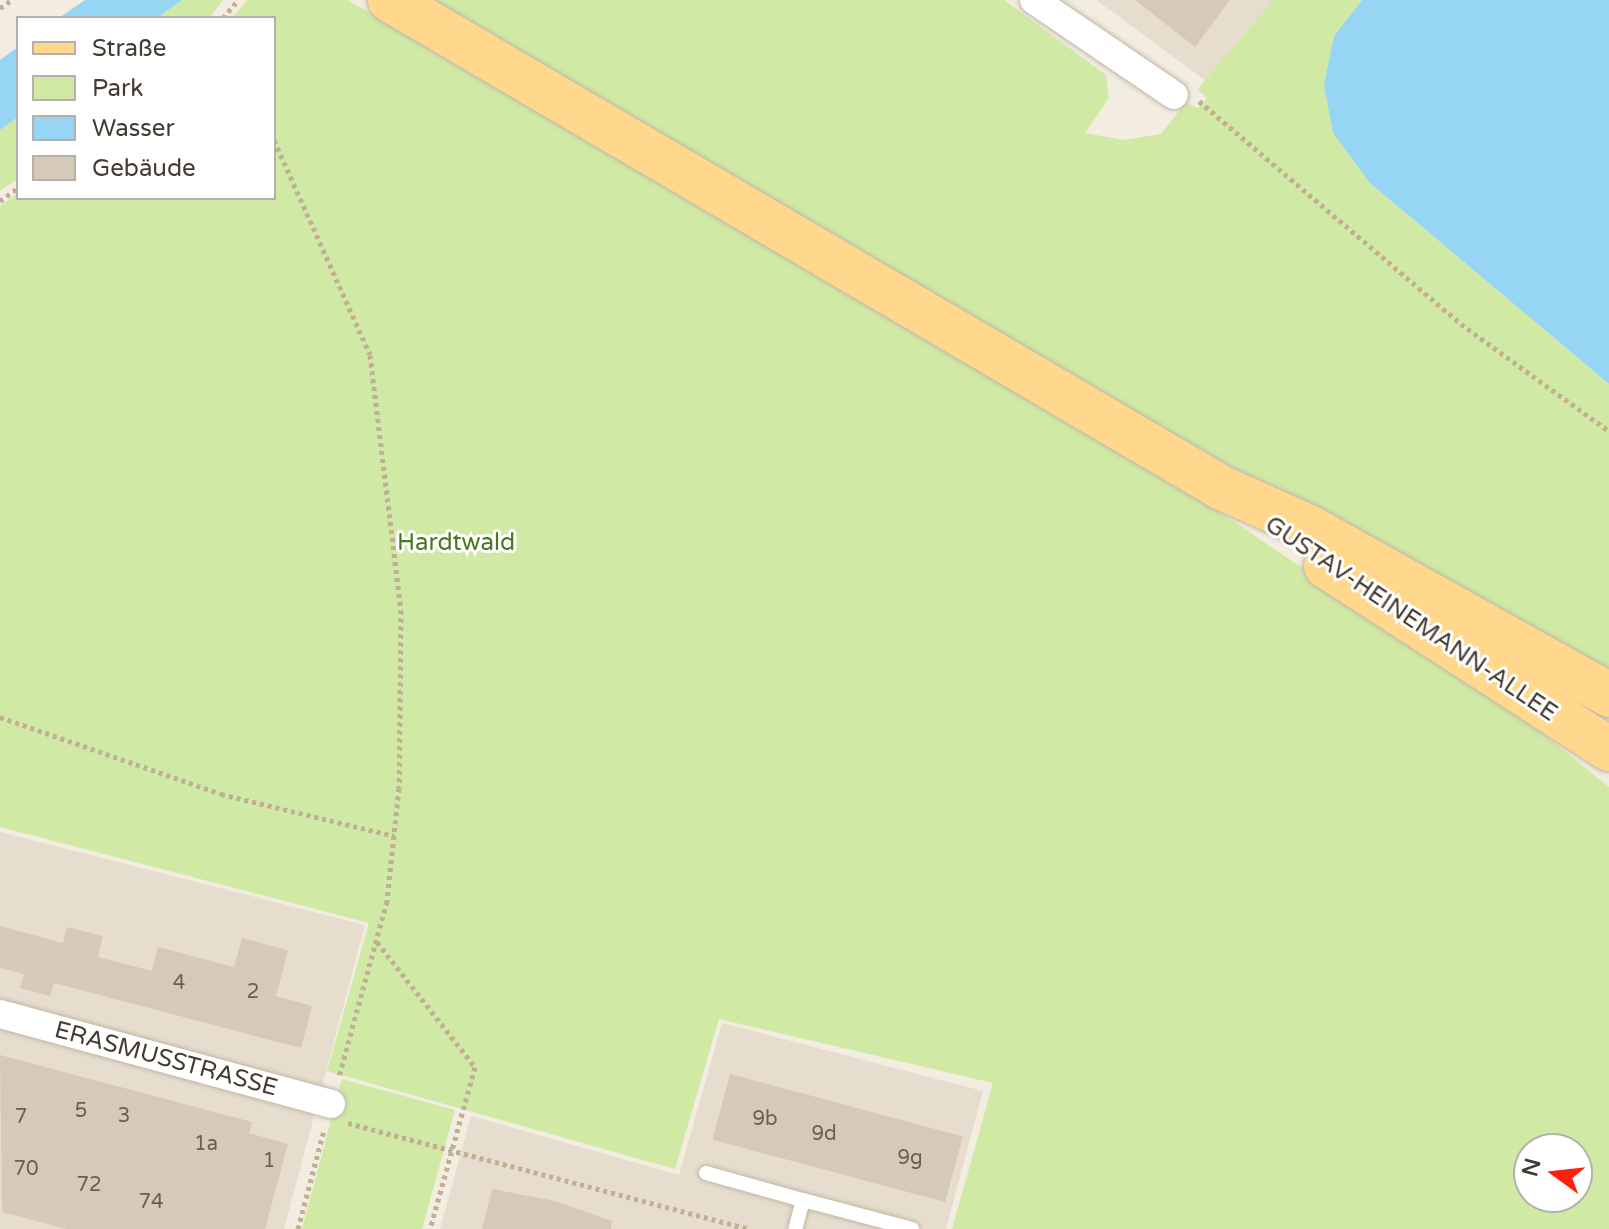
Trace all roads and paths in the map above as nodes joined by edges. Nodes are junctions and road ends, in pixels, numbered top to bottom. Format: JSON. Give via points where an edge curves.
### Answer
{"nodes":[{"id":1,"x":12,"y":0,"type":"edge"},
{"id":2,"x":238,"y":0,"type":"edge"},
{"id":3,"x":390,"y":0,"type":"edge"},
{"id":4,"x":1034,"y":0,"type":"edge"},
{"id":5,"x":0,"y":8,"type":"edge"},
{"id":6,"x":225,"y":16,"type":"edge"},
{"id":7,"x":1174,"y":95,"type":"dead end"},
{"id":8,"x":1203,"y":102,"type":"dead end"},
{"id":9,"x":276,"y":144,"type":"edge"},
{"id":10,"x":1609,"y":431,"type":"edge"},
{"id":11,"x":1222,"y":488,"type":"junction"},
{"id":12,"x":1609,"y":695,"type":"edge"},
{"id":13,"x":0,"y":717,"type":"edge"},
{"id":14,"x":1609,"y":749,"type":"edge"},
{"id":15,"x":394,"y":836,"type":"junction"},
{"id":16,"x":376,"y":941,"type":"junction"},
{"id":17,"x":0,"y":1014,"type":"edge"},
{"id":18,"x":333,"y":1114,"type":"junction"},
{"id":19,"x":452,"y":1152,"type":"junction"},
{"id":20,"x":706,"y":1173,"type":"dead end"},
{"id":21,"x":803,"y":1200,"type":"junction"},
{"id":22,"x":298,"y":1229,"type":"edge"},
{"id":23,"x":430,"y":1229,"type":"edge"},
{"id":24,"x":749,"y":1229,"type":"edge"},
{"id":25,"x":795,"y":1229,"type":"edge"},
{"id":26,"x":912,"y":1229,"type":"edge"}],
"edges":[{"from":1,"to":5,"type":"path"},
{"from":2,"to":6,"type":"path"},
{"from":3,"to":11,"type":"main road"},
{"from":4,"to":7,"type":"street"},
{"from":8,"to":10,"type":"path","via":[[1461,324]]},
{"from":9,"to":15,"type":"path","via":[[370,355],[401,610]]},
{"from":11,"to":12,"type":"main road","name":"GUSTAV-HEINEMANN-ALLEE","via":[[1309,527]]},
{"from":11,"to":14,"type":"main road","name":"GUSTAV-HEINEMANN-ALLEE","via":[[1295,547]]},
{"from":13,"to":15,"type":"path","via":[[221,794]]},
{"from":15,"to":16,"type":"path"},
{"from":16,"to":18,"type":"path"},
{"from":16,"to":19,"type":"path","via":[[475,1067]]},
{"from":17,"to":18,"type":"street","name":"ERASMUSSTRASSE"},
{"from":18,"to":19,"type":"path"},
{"from":18,"to":22,"type":"path"},
{"from":19,"to":23,"type":"path"},
{"from":19,"to":24,"type":"path"},
{"from":20,"to":21,"type":"lane"},
{"from":21,"to":25,"type":"lane"},
{"from":21,"to":26,"type":"lane"}]}
